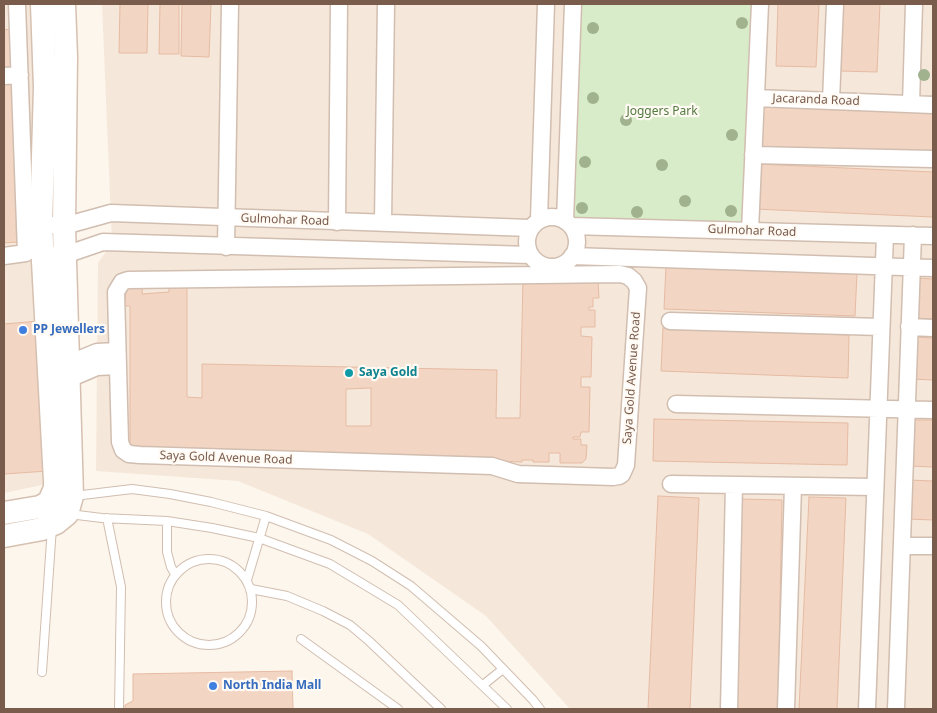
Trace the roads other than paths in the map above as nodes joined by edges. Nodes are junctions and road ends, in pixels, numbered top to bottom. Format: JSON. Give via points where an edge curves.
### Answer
{"nodes":[{"id":1,"x":17,"y":4,"type":"edge"},
{"id":2,"x":42,"y":4,"type":"edge"},
{"id":3,"x":64,"y":4,"type":"edge"},
{"id":4,"x":230,"y":4,"type":"edge"},
{"id":5,"x":339,"y":4,"type":"edge"},
{"id":6,"x":386,"y":4,"type":"edge"},
{"id":7,"x":546,"y":4,"type":"edge"},
{"id":8,"x":573,"y":4,"type":"edge"},
{"id":9,"x":760,"y":4,"type":"edge"},
{"id":10,"x":835,"y":4,"type":"edge"},
{"id":11,"x":914,"y":4,"type":"edge"},
{"id":12,"x":10,"y":23,"type":"edge"},
{"id":13,"x":18,"y":47,"type":"junction"},
{"id":14,"x":43,"y":57,"type":"junction"},
{"id":15,"x":66,"y":57,"type":"junction"},
{"id":16,"x":12,"y":76,"type":"edge"},
{"id":17,"x":756,"y":98,"type":"junction"},
{"id":18,"x":832,"y":101,"type":"junction"},
{"id":19,"x":911,"y":104,"type":"junction"},
{"id":20,"x":933,"y":105,"type":"edge"},
{"id":21,"x":753,"y":155,"type":"junction"},
{"id":22,"x":933,"y":159,"type":"edge"},
{"id":23,"x":226,"y":218,"type":"junction"},
{"id":24,"x":337,"y":222,"type":"junction"},
{"id":25,"x":383,"y":222,"type":"junction"},
{"id":26,"x":568,"y":223,"type":"junction"},
{"id":27,"x":535,"y":224,"type":"junction"},
{"id":28,"x":41,"y":225,"type":"junction"},
{"id":29,"x":64,"y":226,"type":"junction"},
{"id":30,"x":750,"y":231,"type":"junction"},
{"id":31,"x":884,"y":234,"type":"junction"},
{"id":32,"x":913,"y":235,"type":"junction"},
{"id":33,"x":933,"y":236,"type":"edge"},
{"id":34,"x":226,"y":247,"type":"junction"},
{"id":35,"x":42,"y":254,"type":"junction"},
{"id":36,"x":65,"y":255,"type":"junction"},
{"id":37,"x":529,"y":255,"type":"junction"},
{"id":38,"x":4,"y":256,"type":"edge"},
{"id":39,"x":572,"y":256,"type":"junction"},
{"id":40,"x":883,"y":266,"type":"junction"},
{"id":41,"x":912,"y":267,"type":"junction"},
{"id":42,"x":933,"y":268,"type":"edge"},
{"id":43,"x":670,"y":321,"type":"dead end"},
{"id":44,"x":881,"y":327,"type":"junction"},
{"id":45,"x":909,"y":327,"type":"junction"},
{"id":46,"x":933,"y":328,"type":"edge"},
{"id":47,"x":118,"y":359,"type":"junction"},
{"id":48,"x":68,"y":371,"type":"junction"},
{"id":49,"x":676,"y":404,"type":"dead end"},
{"id":50,"x":878,"y":408,"type":"junction"},
{"id":51,"x":907,"y":409,"type":"junction"},
{"id":52,"x":933,"y":410,"type":"edge"},
{"id":53,"x":671,"y":484,"type":"dead end"},
{"id":54,"x":734,"y":485,"type":"junction"},
{"id":55,"x":793,"y":486,"type":"junction"},
{"id":56,"x":875,"y":487,"type":"junction"},
{"id":57,"x":58,"y":506,"type":"junction"},
{"id":58,"x":4,"y":513,"type":"edge"},
{"id":59,"x":266,"y":516,"type":"junction"},
{"id":60,"x":107,"y":518,"type":"junction"},
{"id":61,"x":167,"y":521,"type":"junction"},
{"id":62,"x":4,"y":536,"type":"edge"},
{"id":63,"x":259,"y":538,"type":"junction"},
{"id":64,"x":902,"y":546,"type":"junction"},
{"id":65,"x":933,"y":546,"type":"edge"},
{"id":66,"x":175,"y":574,"type":"junction"},
{"id":67,"x":247,"y":580,"type":"junction"},
{"id":68,"x":251,"y":589,"type":"junction"},
{"id":69,"x":301,"y":639,"type":"dead end"},
{"id":70,"x":503,"y":669,"type":"junction"},
{"id":71,"x":42,"y":672,"type":"dead end"},
{"id":72,"x":483,"y":685,"type":"junction"},
{"id":73,"x":119,"y":709,"type":"edge"},
{"id":74,"x":398,"y":709,"type":"edge"},
{"id":75,"x":440,"y":709,"type":"edge"},
{"id":76,"x":507,"y":709,"type":"edge"},
{"id":77,"x":540,"y":709,"type":"edge"},
{"id":78,"x":729,"y":709,"type":"edge"},
{"id":79,"x":786,"y":709,"type":"edge"},
{"id":80,"x":867,"y":709,"type":"edge"},
{"id":81,"x":896,"y":709,"type":"edge"}],
"edges":[{"from":1,"to":12,"type":"street"},
{"from":2,"to":14,"type":"street"},
{"from":3,"to":15,"type":"street"},
{"from":4,"to":23,"type":"street"},
{"from":5,"to":24,"type":"street"},
{"from":6,"to":25,"type":"street"},
{"from":7,"to":27,"type":"street"},
{"from":8,"to":26,"type":"street"},
{"from":9,"to":17,"type":"street","name":"Jacaranda Road"},
{"from":10,"to":18,"type":"street"},
{"from":11,"to":19,"type":"street"},
{"from":12,"to":13,"type":"street"},
{"from":13,"to":14,"type":"street","via":[[40,46]]},
{"from":13,"to":16,"type":"street"},
{"from":14,"to":15,"type":"street"},
{"from":14,"to":28,"type":"street"},
{"from":15,"to":29,"type":"street"},
{"from":16,"to":38,"type":"street","via":[[26,253]]},
{"from":17,"to":18,"type":"street","name":"Jacaranda Road"},
{"from":17,"to":21,"type":"street"},
{"from":18,"to":19,"type":"street","name":"Jacaranda Road"},
{"from":19,"to":20,"type":"street","name":"Jacaranda Road"},
{"from":21,"to":22,"type":"street"},
{"from":21,"to":30,"type":"street"},
{"from":23,"to":24,"type":"street","name":"Gulmohar Road"},
{"from":23,"to":29,"type":"street","name":"Gulmohar Road","via":[[111,213]]},
{"from":23,"to":34,"type":"street"},
{"from":24,"to":25,"type":"street","name":"Gulmohar Road"},
{"from":25,"to":27,"type":"street","name":"Gulmohar Road"},
{"from":26,"to":27,"type":"street","via":[[554,217]]},
{"from":26,"to":30,"type":"street","name":"Gulmohar Road"},
{"from":26,"to":39,"type":"street","via":[[577,241]]},
{"from":27,"to":37,"type":"street","via":[[527,234]]},
{"from":28,"to":29,"type":"street","name":"Gulmohar Road"},
{"from":28,"to":35,"type":"street"},
{"from":29,"to":36,"type":"street"},
{"from":30,"to":31,"type":"street","name":"Gulmohar Road"},
{"from":31,"to":32,"type":"street","name":"Gulmohar Road"},
{"from":31,"to":40,"type":"street"},
{"from":32,"to":33,"type":"street","name":"Gulmohar Road"},
{"from":32,"to":41,"type":"street"},
{"from":34,"to":36,"type":"street","via":[[103,242]]},
{"from":34,"to":37,"type":"street"},
{"from":35,"to":36,"type":"street"},
{"from":35,"to":57,"type":"street"},
{"from":36,"to":48,"type":"street"},
{"from":37,"to":39,"type":"street","via":[[542,266],[553,268]]},
{"from":39,"to":40,"type":"street"},
{"from":40,"to":41,"type":"street"},
{"from":40,"to":44,"type":"street"},
{"from":41,"to":42,"type":"street"},
{"from":41,"to":45,"type":"street"},
{"from":43,"to":44,"type":"street"},
{"from":44,"to":50,"type":"street"},
{"from":45,"to":46,"type":"street"},
{"from":45,"to":51,"type":"street"},
{"from":47,"to":47,"type":"street","name":"Saya Gold Avenue Road","via":[[116,292],[119,285],[128,280],[620,274],[634,280],[638,288],[626,465],[622,474],[613,477],[518,474],[492,466],[129,454],[120,442]]},
{"from":47,"to":48,"type":"street","via":[[97,352]]},
{"from":48,"to":57,"type":"street"},
{"from":49,"to":50,"type":"street"},
{"from":50,"to":51,"type":"street"},
{"from":50,"to":56,"type":"street"},
{"from":51,"to":52,"type":"street"},
{"from":51,"to":64,"type":"street"},
{"from":53,"to":54,"type":"street"},
{"from":54,"to":55,"type":"street"},
{"from":54,"to":78,"type":"street"},
{"from":55,"to":56,"type":"street"},
{"from":55,"to":79,"type":"street"},
{"from":56,"to":80,"type":"street"},
{"from":57,"to":58,"type":"street"},
{"from":57,"to":59,"type":"lane","via":[[132,489],[211,502]]},
{"from":57,"to":60,"type":"lane"},
{"from":57,"to":62,"type":"street","via":[[42,529]]},
{"from":57,"to":71,"type":"lane"},
{"from":59,"to":63,"type":"lane"},
{"from":59,"to":70,"type":"lane","via":[[331,540],[411,586]]},
{"from":60,"to":61,"type":"lane"},
{"from":60,"to":73,"type":"lane","via":[[121,587]]},
{"from":61,"to":63,"type":"lane"},
{"from":61,"to":66,"type":"lane","via":[[167,552]]},
{"from":63,"to":67,"type":"lane"},
{"from":63,"to":72,"type":"lane","via":[[330,564],[398,605]]},
{"from":64,"to":65,"type":"street"},
{"from":64,"to":81,"type":"street"},
{"from":66,"to":67,"type":"lane","via":[[192,562],[212,558],[232,565]]},
{"from":66,"to":68,"type":"lane","via":[[166,593],[167,614],[186,639],[206,645],[226,642],[243,629],[252,610]]},
{"from":67,"to":68,"type":"lane"},
{"from":68,"to":75,"type":"lane","via":[[287,596],[350,626]]},
{"from":69,"to":74,"type":"lane"},
{"from":70,"to":72,"type":"lane"},
{"from":70,"to":77,"type":"lane"},
{"from":72,"to":76,"type":"lane"}]}
